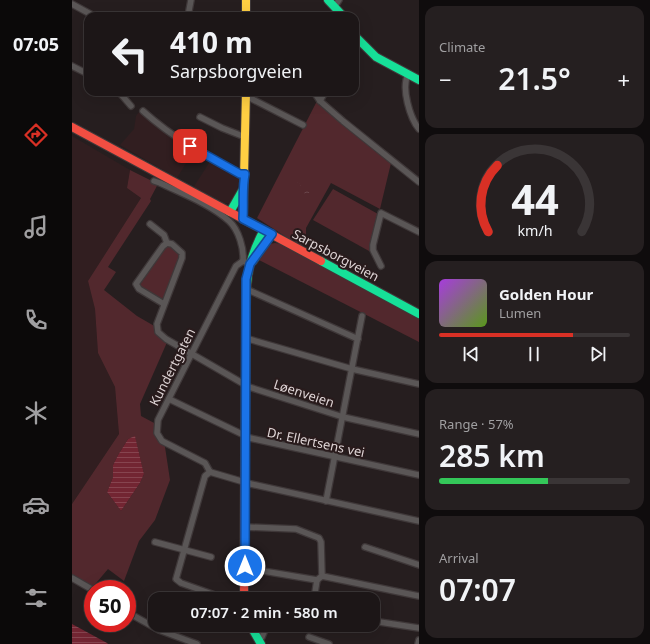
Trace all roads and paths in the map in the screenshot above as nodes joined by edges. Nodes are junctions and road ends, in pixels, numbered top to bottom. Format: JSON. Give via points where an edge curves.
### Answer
{"nodes":[{"id":1,"x":191,"y":0,"type":"edge"},
{"id":2,"x":246,"y":0,"type":"edge"},
{"id":3,"x":328,"y":0,"type":"edge"},
{"id":4,"x":337,"y":3,"type":"edge"},
{"id":5,"x":72,"y":4,"type":"edge"},
{"id":6,"x":87,"y":12,"type":"edge"},
{"id":7,"x":189,"y":12,"type":"edge"},
{"id":8,"x":246,"y":12,"type":"edge"},
{"id":9,"x":359,"y":42,"type":"edge"},
{"id":10,"x":72,"y":66,"type":"edge"},
{"id":11,"x":84,"y":72,"type":"edge"},
{"id":12,"x":408,"y":75,"type":"junction"},
{"id":13,"x":419,"y":80,"type":"edge"},
{"id":14,"x":122,"y":96,"type":"edge"},
{"id":15,"x":245,"y":96,"type":"edge"},
{"id":16,"x":247,"y":96,"type":"edge"},
{"id":17,"x":317,"y":96,"type":"edge"},
{"id":18,"x":322,"y":96,"type":"edge"},
{"id":19,"x":320,"y":100,"type":"junction"},
{"id":20,"x":131,"y":106,"type":"dead end"},
{"id":21,"x":143,"y":111,"type":"dead end"},
{"id":22,"x":200,"y":117,"type":"dead end"},
{"id":23,"x":303,"y":125,"type":"dead end"},
{"id":24,"x":72,"y":127,"type":"edge"},
{"id":25,"x":419,"y":130,"type":"edge"},
{"id":26,"x":245,"y":137,"type":"junction"},
{"id":27,"x":245,"y":174,"type":"junction"},
{"id":28,"x":154,"y":181,"type":"dead end"},
{"id":29,"x":419,"y":182,"type":"edge"},
{"id":30,"x":242,"y":191,"type":"junction"},
{"id":31,"x":230,"y":212,"type":"junction"},
{"id":32,"x":243,"y":219,"type":"junction"},
{"id":33,"x":150,"y":224,"type":"dead end"},
{"id":34,"x":264,"y":230,"type":"junction"},
{"id":35,"x":419,"y":232,"type":"edge"},
{"id":36,"x":272,"y":234,"type":"junction"},
{"id":37,"x":167,"y":243,"type":"junction"},
{"id":38,"x":246,"y":263,"type":"junction"},
{"id":39,"x":381,"y":266,"type":"dead end"},
{"id":40,"x":246,"y":289,"type":"junction"},
{"id":41,"x":164,"y":304,"type":"junction"},
{"id":42,"x":419,"y":314,"type":"edge"},
{"id":43,"x":362,"y":316,"type":"dead end"},
{"id":44,"x":245,"y":338,"type":"junction"},
{"id":45,"x":358,"y":339,"type":"junction"},
{"id":46,"x":190,"y":355,"type":"junction"},
{"id":47,"x":352,"y":369,"type":"junction"},
{"id":48,"x":419,"y":384,"type":"edge"},
{"id":49,"x":245,"y":386,"type":"junction"},
{"id":50,"x":169,"y":399,"type":"junction"},
{"id":51,"x":343,"y":417,"type":"junction"},
{"id":52,"x":419,"y":434,"type":"edge"},
{"id":53,"x":245,"y":437,"type":"junction"},
{"id":54,"x":335,"y":457,"type":"junction"},
{"id":55,"x":210,"y":472,"type":"junction"},
{"id":56,"x":419,"y":475,"type":"edge"},
{"id":57,"x":245,"y":482,"type":"junction"},
{"id":58,"x":326,"y":501,"type":"junction"},
{"id":59,"x":419,"y":521,"type":"edge"},
{"id":60,"x":245,"y":527,"type":"junction"},
{"id":61,"x":155,"y":542,"type":"dead end"},
{"id":62,"x":365,"y":546,"type":"dead end"},
{"id":63,"x":184,"y":550,"type":"junction"},
{"id":64,"x":211,"y":557,"type":"dead end"},
{"id":65,"x":419,"y":565,"type":"edge"},
{"id":66,"x":245,"y":568,"type":"junction"},
{"id":67,"x":72,"y":578,"type":"edge"},
{"id":68,"x":320,"y":578,"type":"junction"},
{"id":69,"x":84,"y":585,"type":"edge"},
{"id":70,"x":206,"y":592,"type":"edge"},
{"id":71,"x":244,"y":592,"type":"edge"},
{"id":72,"x":316,"y":592,"type":"edge"},
{"id":73,"x":419,"y":596,"type":"edge"},
{"id":74,"x":136,"y":617,"type":"edge"},
{"id":75,"x":380,"y":622,"type":"edge"},
{"id":76,"x":419,"y":628,"type":"edge"},
{"id":77,"x":254,"y":632,"type":"edge"},
{"id":78,"x":264,"y":632,"type":"edge"},
{"id":79,"x":309,"y":637,"type":"dead end"},
{"id":80,"x":419,"y":640,"type":"edge"},
{"id":81,"x":259,"y":642,"type":"edge"},
{"id":82,"x":197,"y":644,"type":"edge"},
{"id":83,"x":329,"y":644,"type":"edge"},
{"id":84,"x":418,"y":644,"type":"edge"}],
"edges":[{"from":1,"to":7,"type":"street"},
{"from":2,"to":8,"type":"main road"},
{"from":3,"to":4,"type":"main road"},
{"from":5,"to":6,"type":"street"},
{"from":9,"to":12,"type":"main road","via":[[378,60]]},
{"from":10,"to":11,"type":"street"},
{"from":12,"to":13,"type":"main road"},
{"from":12,"to":25,"type":"street","via":[[404,85],[405,95]]},
{"from":14,"to":20,"type":"street"},
{"from":15,"to":26,"type":"main road"},
{"from":16,"to":23,"type":"street"},
{"from":17,"to":19,"type":"street"},
{"from":18,"to":19,"type":"street"},
{"from":19,"to":29,"type":"street"},
{"from":21,"to":27,"type":"street","via":[[164,130],[240,174]]},
{"from":22,"to":26,"type":"street"},
{"from":24,"to":31,"type":"main road","name":"Sarpsborgveien"},
{"from":26,"to":27,"type":"main road"},
{"from":27,"to":30,"type":"main road"},
{"from":28,"to":38,"type":"street","via":[[202,204],[230,222],[244,252]]},
{"from":30,"to":31,"type":"main road"},
{"from":30,"to":32,"type":"main road"},
{"from":31,"to":32,"type":"main road","name":"Sarpsborgveien"},
{"from":32,"to":34,"type":"main road","name":"Sarpsborgveien"},
{"from":33,"to":37,"type":"street","via":[[164,235]]},
{"from":34,"to":36,"type":"main road","name":"Sarpsborgveien"},
{"from":34,"to":38,"type":"main road"},
{"from":35,"to":39,"type":"street","via":[[381,213],[373,245]]},
{"from":36,"to":38,"type":"main road"},
{"from":36,"to":42,"type":"main road","name":"Sarpsborgveien"},
{"from":37,"to":41,"type":"street","via":[[179,249],[182,258]]},
{"from":37,"to":41,"type":"street","via":[[136,284],[139,289]]},
{"from":38,"to":40,"type":"main road"},
{"from":38,"to":46,"type":"street","name":"Kundertgaten","via":[[236,266]]},
{"from":40,"to":44,"type":"main road"},
{"from":40,"to":45,"type":"street"},
{"from":41,"to":46,"type":"street","name":"Løenveien","via":[[157,324],[158,332]]},
{"from":43,"to":45,"type":"street"},
{"from":44,"to":47,"type":"street"},
{"from":44,"to":49,"type":"main road"},
{"from":45,"to":47,"type":"street"},
{"from":46,"to":49,"type":"street","name":"Løenveien"},
{"from":46,"to":50,"type":"street","name":"Kundertgaten"},
{"from":47,"to":48,"type":"street"},
{"from":47,"to":51,"type":"street"},
{"from":49,"to":51,"type":"street","name":"Løenveien"},
{"from":49,"to":53,"type":"main road"},
{"from":50,"to":53,"type":"street","name":"Dr. Ellertsens vei"},
{"from":50,"to":55,"type":"street","name":"Kundertgaten","via":[[158,420],[157,433],[162,441],[205,463]]},
{"from":51,"to":52,"type":"street","name":"Løenveien"},
{"from":51,"to":54,"type":"street"},
{"from":53,"to":54,"type":"street","name":"Dr. Ellertsens vei"},
{"from":53,"to":57,"type":"main road"},
{"from":54,"to":56,"type":"street","name":"Dr. Ellertsens vei"},
{"from":54,"to":58,"type":"street"},
{"from":55,"to":57,"type":"street"},
{"from":55,"to":63,"type":"street","via":[[205,476]]},
{"from":57,"to":58,"type":"street"},
{"from":57,"to":60,"type":"main road"},
{"from":58,"to":59,"type":"street"},
{"from":60,"to":66,"type":"main road"},
{"from":60,"to":68,"type":"street","via":[[296,529],[319,538]]},
{"from":61,"to":63,"type":"street"},
{"from":62,"to":65,"type":"street"},
{"from":63,"to":64,"type":"street"},
{"from":63,"to":70,"type":"street","via":[[176,579]]},
{"from":66,"to":68,"type":"street"},
{"from":66,"to":71,"type":"main road"},
{"from":67,"to":69,"type":"street"},
{"from":68,"to":72,"type":"street"},
{"from":68,"to":73,"type":"street"},
{"from":74,"to":82,"type":"street","via":[[159,630]]},
{"from":75,"to":76,"type":"street"},
{"from":77,"to":81,"type":"main road"},
{"from":78,"to":81,"type":"street"},
{"from":79,"to":83,"type":"street"},
{"from":80,"to":84,"type":"street"}]}
